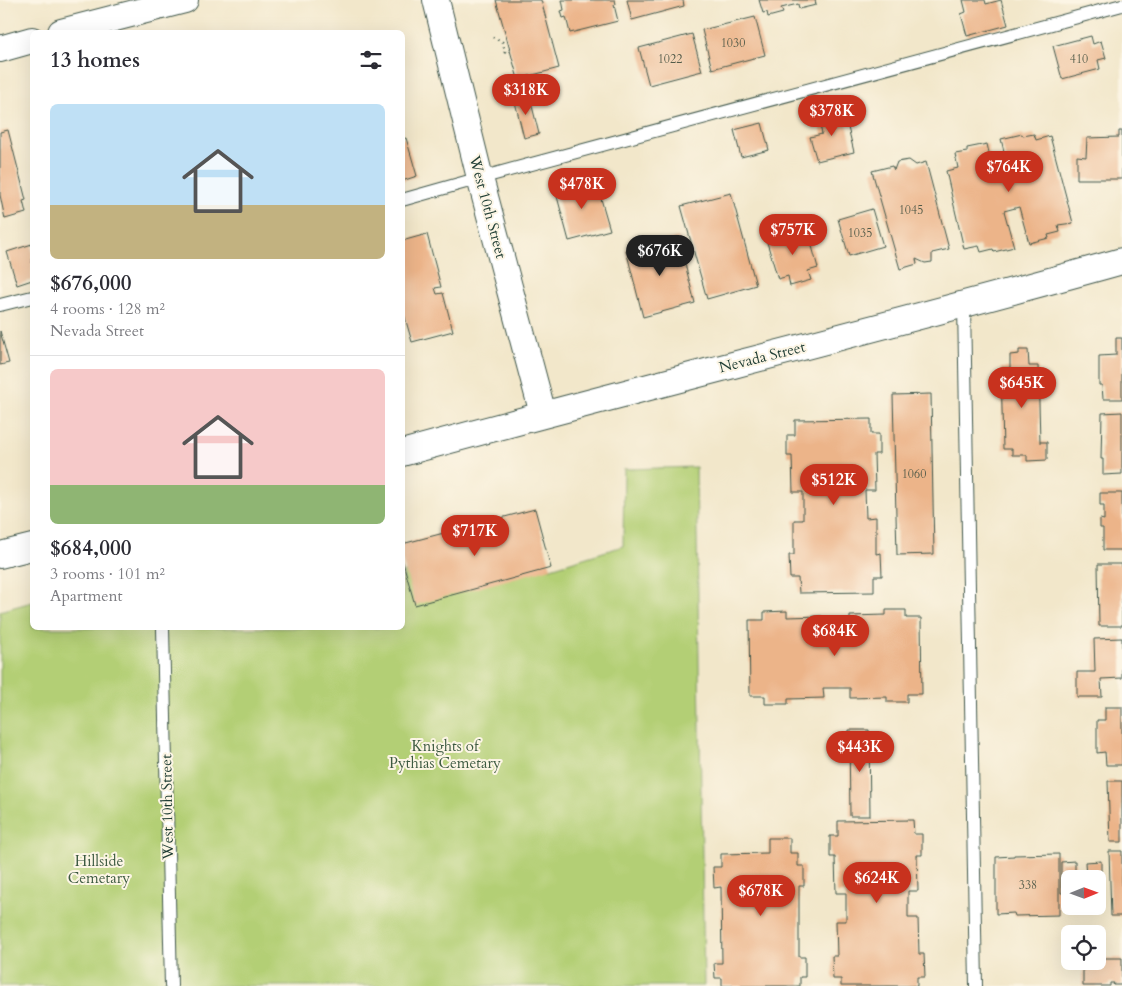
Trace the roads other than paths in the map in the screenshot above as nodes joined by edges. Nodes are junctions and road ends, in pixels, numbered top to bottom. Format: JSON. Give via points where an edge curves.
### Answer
{"nodes":[{"id":1,"x":185,"y":0,"type":"edge"},
{"id":2,"x":436,"y":0,"type":"edge"},
{"id":3,"x":1122,"y":5,"type":"edge"},
{"id":4,"x":70,"y":30,"type":"edge"},
{"id":5,"x":30,"y":41,"type":"edge"},
{"id":6,"x":0,"y":49,"type":"edge"},
{"id":7,"x":480,"y":178,"type":"junction"},
{"id":8,"x":405,"y":199,"type":"edge"},
{"id":9,"x":1122,"y":261,"type":"edge"},
{"id":10,"x":30,"y":298,"type":"edge"},
{"id":11,"x":0,"y":305,"type":"edge"},
{"id":12,"x":964,"y":305,"type":"junction"},
{"id":13,"x":543,"y":414,"type":"junction"},
{"id":14,"x":405,"y":452,"type":"edge"},
{"id":15,"x":30,"y":548,"type":"edge"},
{"id":16,"x":0,"y":555,"type":"edge"},
{"id":17,"x":163,"y":630,"type":"edge"},
{"id":18,"x":170,"y":986,"type":"edge"},
{"id":19,"x":976,"y":986,"type":"edge"}],
"edges":[{"from":1,"to":4,"type":"street"},
{"from":2,"to":7,"type":"street","name":"West 10th Street"},
{"from":3,"to":7,"type":"lane"},
{"from":5,"to":6,"type":"street"},
{"from":7,"to":8,"type":"lane"},
{"from":7,"to":13,"type":"street","name":"West 10th Street"},
{"from":9,"to":12,"type":"street","name":"Nevada Street"},
{"from":10,"to":11,"type":"lane"},
{"from":12,"to":13,"type":"street","name":"Nevada Street"},
{"from":12,"to":19,"type":"lane"},
{"from":13,"to":14,"type":"street","name":"Nevada Street"},
{"from":15,"to":16,"type":"street"},
{"from":17,"to":18,"type":"lane","name":"West 10th Street"}]}
